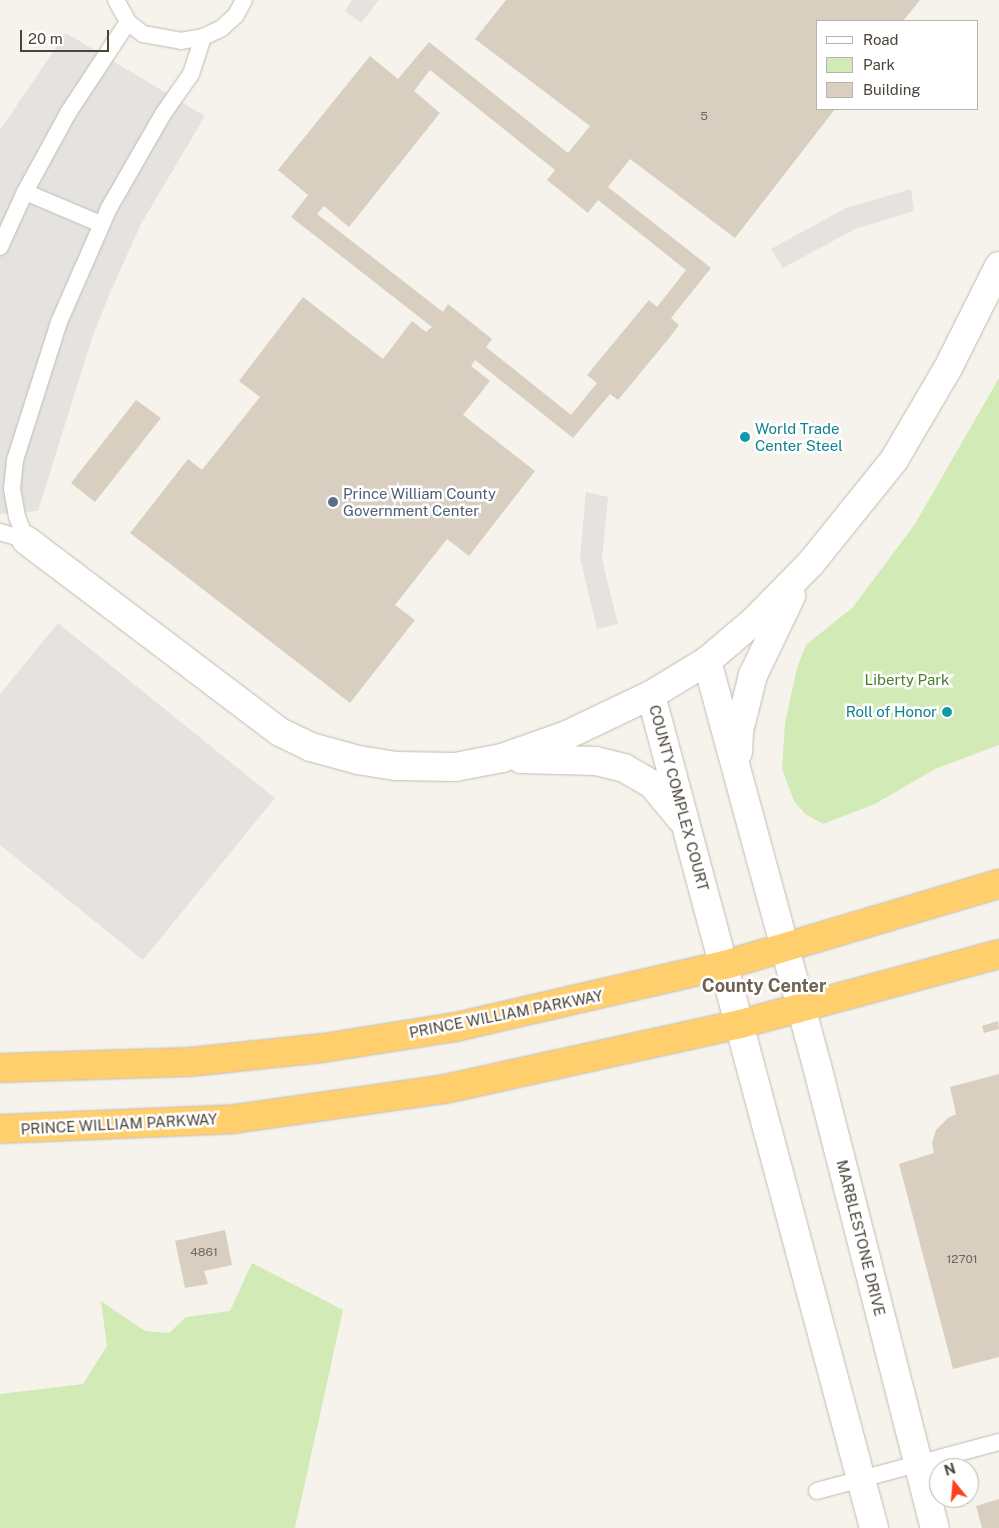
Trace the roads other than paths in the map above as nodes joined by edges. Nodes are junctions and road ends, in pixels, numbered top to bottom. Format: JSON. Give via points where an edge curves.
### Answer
{"nodes":[{"id":1,"x":116,"y":0,"type":"edge"},
{"id":2,"x":244,"y":0,"type":"edge"},
{"id":3,"x":128,"y":22,"type":"junction"},
{"id":4,"x":203,"y":37,"type":"junction"},
{"id":5,"x":25,"y":192,"type":"junction"},
{"id":6,"x":101,"y":224,"type":"junction"},
{"id":7,"x":0,"y":247,"type":"edge"},
{"id":8,"x":999,"y":266,"type":"edge"},
{"id":9,"x":0,"y":532,"type":"edge"},
{"id":10,"x":26,"y":540,"type":"junction"},
{"id":11,"x":811,"y":563,"type":"junction"},
{"id":12,"x":707,"y":661,"type":"junction"},
{"id":13,"x":651,"y":695,"type":"junction"},
{"id":14,"x":502,"y":758,"type":"junction"},
{"id":15,"x":742,"y":792,"type":"junction"},
{"id":16,"x":687,"y":827,"type":"junction"},
{"id":17,"x":999,"y":884,"type":"edge"},
{"id":18,"x":786,"y":948,"type":"junction"},
{"id":19,"x":999,"y":954,"type":"edge"},
{"id":20,"x":725,"y":965,"type":"junction"},
{"id":21,"x":801,"y":1008,"type":"junction"},
{"id":22,"x":740,"y":1024,"type":"junction"},
{"id":23,"x":0,"y":1068,"type":"edge"},
{"id":24,"x":0,"y":1128,"type":"edge"},
{"id":25,"x":999,"y":1442,"type":"edge"},
{"id":26,"x":919,"y":1464,"type":"junction"},
{"id":27,"x":861,"y":1479,"type":"junction"},
{"id":28,"x":817,"y":1491,"type":"dead end"},
{"id":29,"x":874,"y":1528,"type":"edge"},
{"id":30,"x":935,"y":1528,"type":"edge"}],
"edges":[{"from":1,"to":3,"type":"lane"},
{"from":2,"to":4,"type":"lane","via":[[236,15],[222,28]]},
{"from":3,"to":4,"type":"lane","via":[[143,34],[162,40]]},
{"from":3,"to":5,"type":"lane","via":[[68,113]]},
{"from":4,"to":6,"type":"lane","via":[[191,74],[134,162]]},
{"from":5,"to":6,"type":"lane"},
{"from":5,"to":7,"type":"lane"},
{"from":6,"to":10,"type":"lane","via":[[59,322],[16,460],[12,489],[16,517]]},
{"from":8,"to":11,"type":"street","name":"COUNTY COMPLEX COURT","via":[[948,368],[894,460]]},
{"from":9,"to":10,"type":"lane"},
{"from":10,"to":14,"type":"street","via":[[280,732],[311,746],[358,760],[397,766],[455,767]]},
{"from":11,"to":12,"type":"street","name":"COUNTY COMPLEX COURT"},
{"from":11,"to":15,"type":"street","via":[[777,620],[753,675],[739,731]]},
{"from":12,"to":13,"type":"street","name":"COUNTY COMPLEX COURT"},
{"from":12,"to":15,"type":"street"},
{"from":13,"to":14,"type":"street","via":[[567,736]]},
{"from":13,"to":16,"type":"street","name":"COUNTY COMPLEX COURT"},
{"from":14,"to":16,"type":"street","via":[[596,761],[624,768],[653,786]]},
{"from":15,"to":18,"type":"street"},
{"from":16,"to":20,"type":"street","name":"COUNTY COMPLEX COURT"},
{"from":17,"to":18,"type":"highway","name":"PRINCE WILLIAM PARKWAY"},
{"from":18,"to":20,"type":"highway","name":"PRINCE WILLIAM PARKWAY"},
{"from":18,"to":21,"type":"street","name":"MARBLESTONE DRIVE"},
{"from":19,"to":21,"type":"highway","name":"PRINCE WILLIAM PARKWAY"},
{"from":20,"to":22,"type":"street"},
{"from":20,"to":23,"type":"highway","name":"PRINCE WILLIAM PARKWAY","via":[[549,1008],[456,1027],[323,1048],[190,1062]]},
{"from":21,"to":22,"type":"highway","name":"PRINCE WILLIAM PARKWAY"},
{"from":21,"to":26,"type":"street","name":"MARBLESTONE DRIVE"},
{"from":22,"to":24,"type":"highway","name":"PRINCE WILLIAM PARKWAY","via":[[567,1065],[320,1109],[154,1124]]},
{"from":22,"to":27,"type":"street"},
{"from":25,"to":26,"type":"lane"},
{"from":26,"to":27,"type":"lane"},
{"from":26,"to":30,"type":"street","name":"MARBLESTONE DRIVE"},
{"from":27,"to":28,"type":"lane"},
{"from":27,"to":29,"type":"street"}]}
